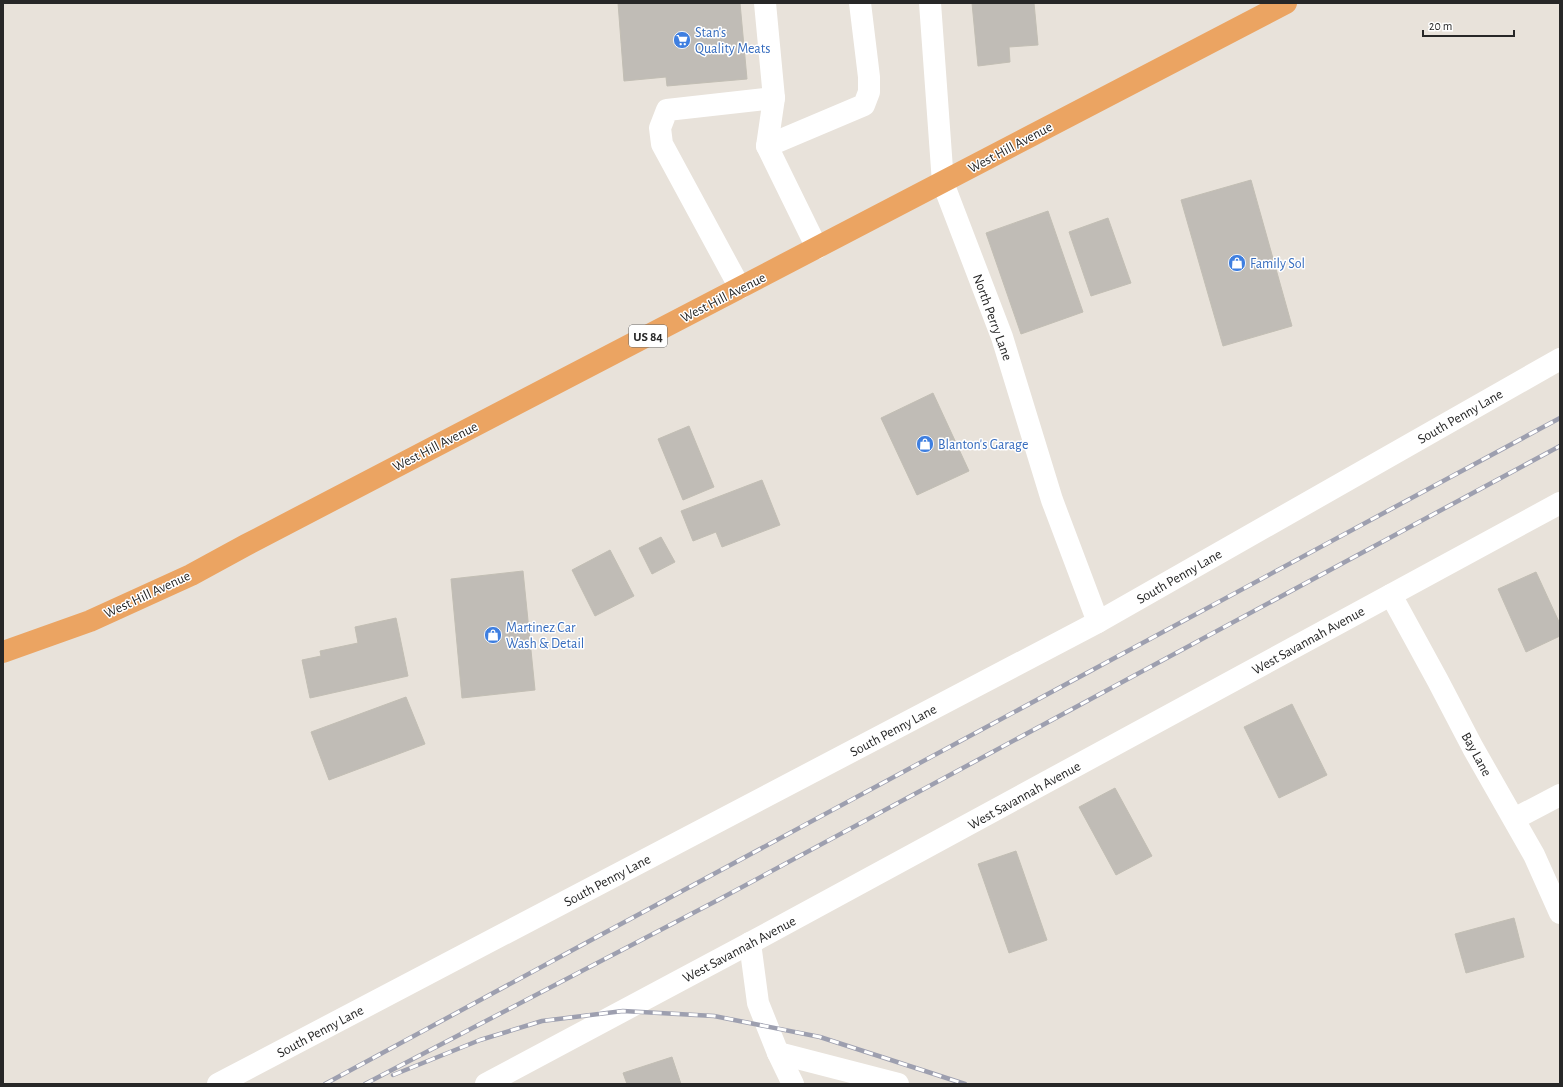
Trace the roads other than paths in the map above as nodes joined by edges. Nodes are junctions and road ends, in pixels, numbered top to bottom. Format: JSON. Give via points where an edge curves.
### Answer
{"nodes":[{"id":1,"x":765,"y":3,"type":"edge"},
{"id":2,"x":860,"y":3,"type":"edge"},
{"id":3,"x":930,"y":3,"type":"edge"},
{"id":4,"x":1286,"y":3,"type":"edge"},
{"id":5,"x":774,"y":98,"type":"junction"},
{"id":6,"x":767,"y":146,"type":"junction"},
{"id":7,"x":943,"y":183,"type":"junction"},
{"id":8,"x":817,"y":248,"type":"junction"},
{"id":9,"x":740,"y":288,"type":"junction"},
{"id":10,"x":1560,"y":359,"type":"edge"},
{"id":11,"x":1560,"y":503,"type":"edge"},
{"id":12,"x":1391,"y":595,"type":"junction"},
{"id":13,"x":1098,"y":622,"type":"junction"},
{"id":14,"x":3,"y":652,"type":"edge"},
{"id":15,"x":1560,"y":795,"type":"edge"},
{"id":16,"x":1514,"y":819,"type":"junction"},
{"id":17,"x":1560,"y":913,"type":"edge"},
{"id":18,"x":750,"y":943,"type":"junction"},
{"id":19,"x":778,"y":1053,"type":"junction"},
{"id":20,"x":218,"y":1084,"type":"edge"},
{"id":21,"x":486,"y":1084,"type":"edge"},
{"id":22,"x":793,"y":1084,"type":"edge"},
{"id":23,"x":898,"y":1084,"type":"edge"}],
"edges":[{"from":1,"to":5,"type":"street"},
{"from":2,"to":6,"type":"street","via":[[869,92],[864,105]]},
{"from":3,"to":7,"type":"street","name":"North Perry Lane"},
{"from":4,"to":7,"type":"highway","name":"West Hill Avenue","number":"US 84"},
{"from":5,"to":6,"type":"street"},
{"from":5,"to":9,"type":"street","via":[[667,110],[660,128],[662,144]]},
{"from":6,"to":8,"type":"street"},
{"from":7,"to":8,"type":"highway","name":"West Hill Avenue","number":"US 84"},
{"from":7,"to":13,"type":"street","name":"North Perry Lane","via":[[1002,337],[1052,500]]},
{"from":8,"to":9,"type":"highway","name":"West Hill Avenue","number":"US 84"},
{"from":9,"to":14,"type":"highway","name":"West Hill Avenue","number":"US 84","via":[[191,575],[90,621]]},
{"from":10,"to":13,"type":"street","name":"South Penny Lane"},
{"from":11,"to":12,"type":"street","name":"West Savannah Avenue"},
{"from":12,"to":16,"type":"street","name":"Bay Lane"},
{"from":12,"to":18,"type":"street","name":"West Savannah Avenue"},
{"from":13,"to":20,"type":"street","name":"South Penny Lane"},
{"from":15,"to":16,"type":"street"},
{"from":16,"to":17,"type":"street","name":"Bay Lane","via":[[1534,855]]},
{"from":18,"to":19,"type":"street","via":[[758,1003]]},
{"from":18,"to":21,"type":"street","name":"West Savannah Avenue"},
{"from":19,"to":22,"type":"street"},
{"from":19,"to":23,"type":"street"}]}
